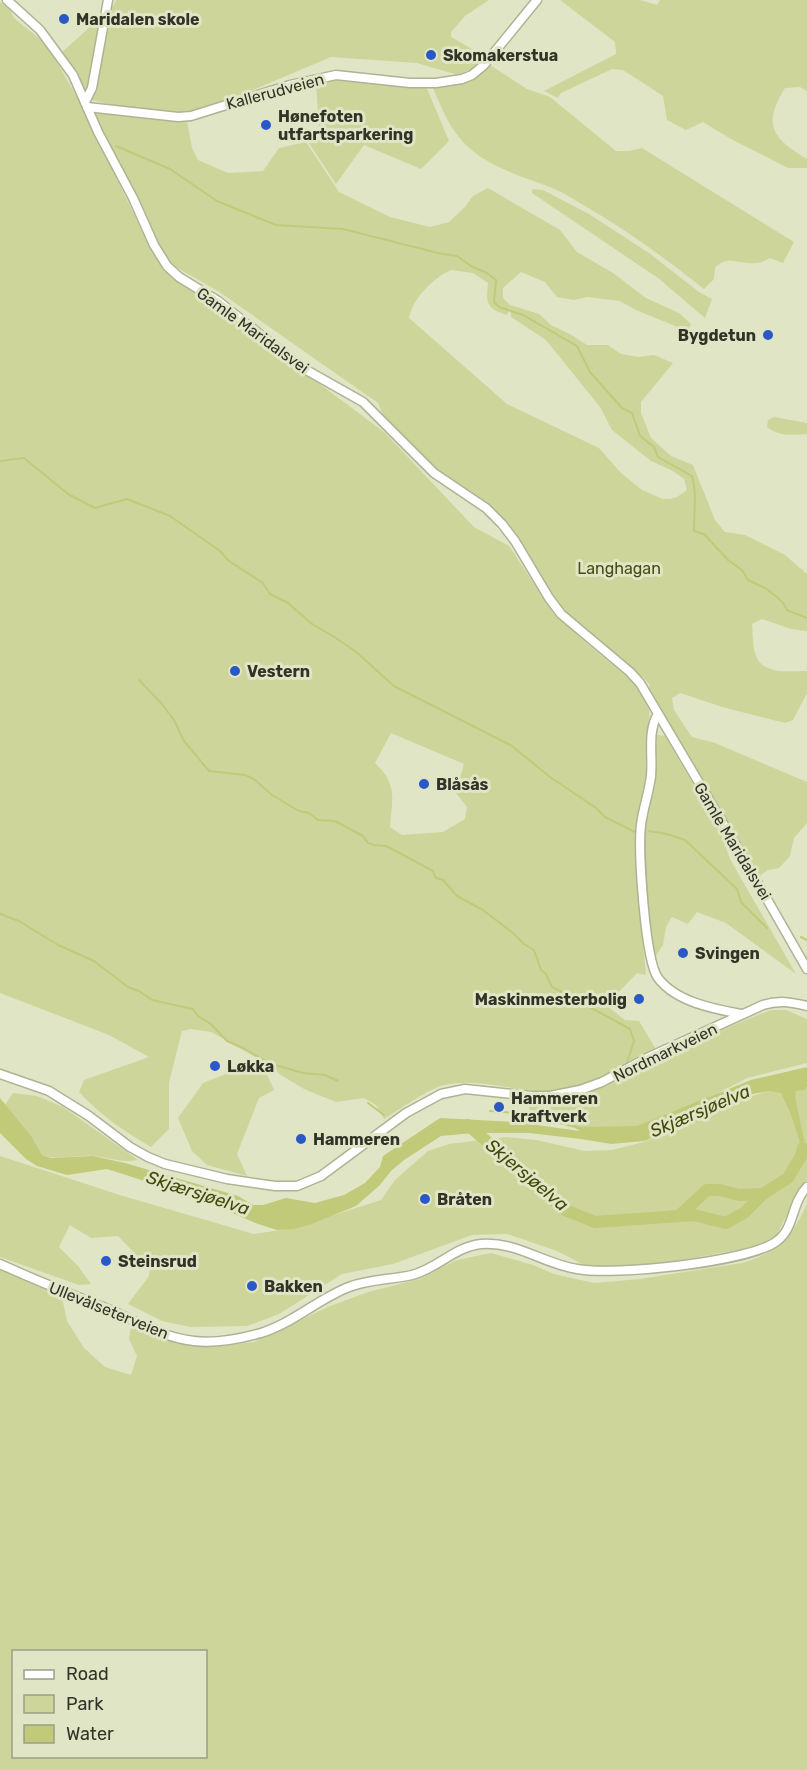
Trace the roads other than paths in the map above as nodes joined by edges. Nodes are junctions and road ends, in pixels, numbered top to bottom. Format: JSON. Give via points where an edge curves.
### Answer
{"nodes":[{"id":1,"x":7,"y":0,"type":"edge"},
{"id":2,"x":108,"y":0,"type":"edge"},
{"id":3,"x":537,"y":0,"type":"edge"},
{"id":4,"x":86,"y":105,"type":"junction"},
{"id":5,"x":658,"y":714,"type":"junction"},
{"id":6,"x":807,"y":969,"type":"edge"},
{"id":7,"x":807,"y":1006,"type":"edge"},
{"id":8,"x":741,"y":1014,"type":"junction"},
{"id":9,"x":0,"y":1074,"type":"edge"},
{"id":10,"x":807,"y":1187,"type":"edge"},
{"id":11,"x":0,"y":1264,"type":"edge"}],
"edges":[{"from":1,"to":4,"type":"street","name":"Gamle Maridalsvei","via":[[44,35],[73,75]]},
{"from":2,"to":4,"type":"street"},
{"from":3,"to":4,"type":"street","name":"Kallerudveien","via":[[478,70],[456,81],[410,83],[336,75],[178,117]]},
{"from":4,"to":5,"type":"street","name":"Gamle Maridalsvei","via":[[166,266],[219,301],[301,367],[363,402],[434,473],[486,508],[515,541],[555,606],[635,678]]},
{"from":5,"to":6,"type":"street","name":"Gamle Maridalsvei"},
{"from":5,"to":8,"type":"street","via":[[652,727],[651,777],[640,833],[651,960],[658,978],[677,994]]},
{"from":7,"to":8,"type":"street","name":"Nordmarkveien","via":[[791,1001],[773,1002]]},
{"from":8,"to":9,"type":"street","name":"Nordmarkveien","via":[[580,1090],[556,1096],[465,1089],[441,1095],[406,1113],[321,1176],[297,1186],[227,1179],[165,1164],[130,1147],[49,1090]]},
{"from":10,"to":11,"type":"street","name":"Ullevålseterveien","via":[[799,1196],[786,1232],[763,1249],[673,1267],[592,1271],[566,1267],[507,1246],[480,1244],[461,1249],[413,1275],[348,1288],[277,1327],[217,1341],[195,1341],[161,1333]]}]}
